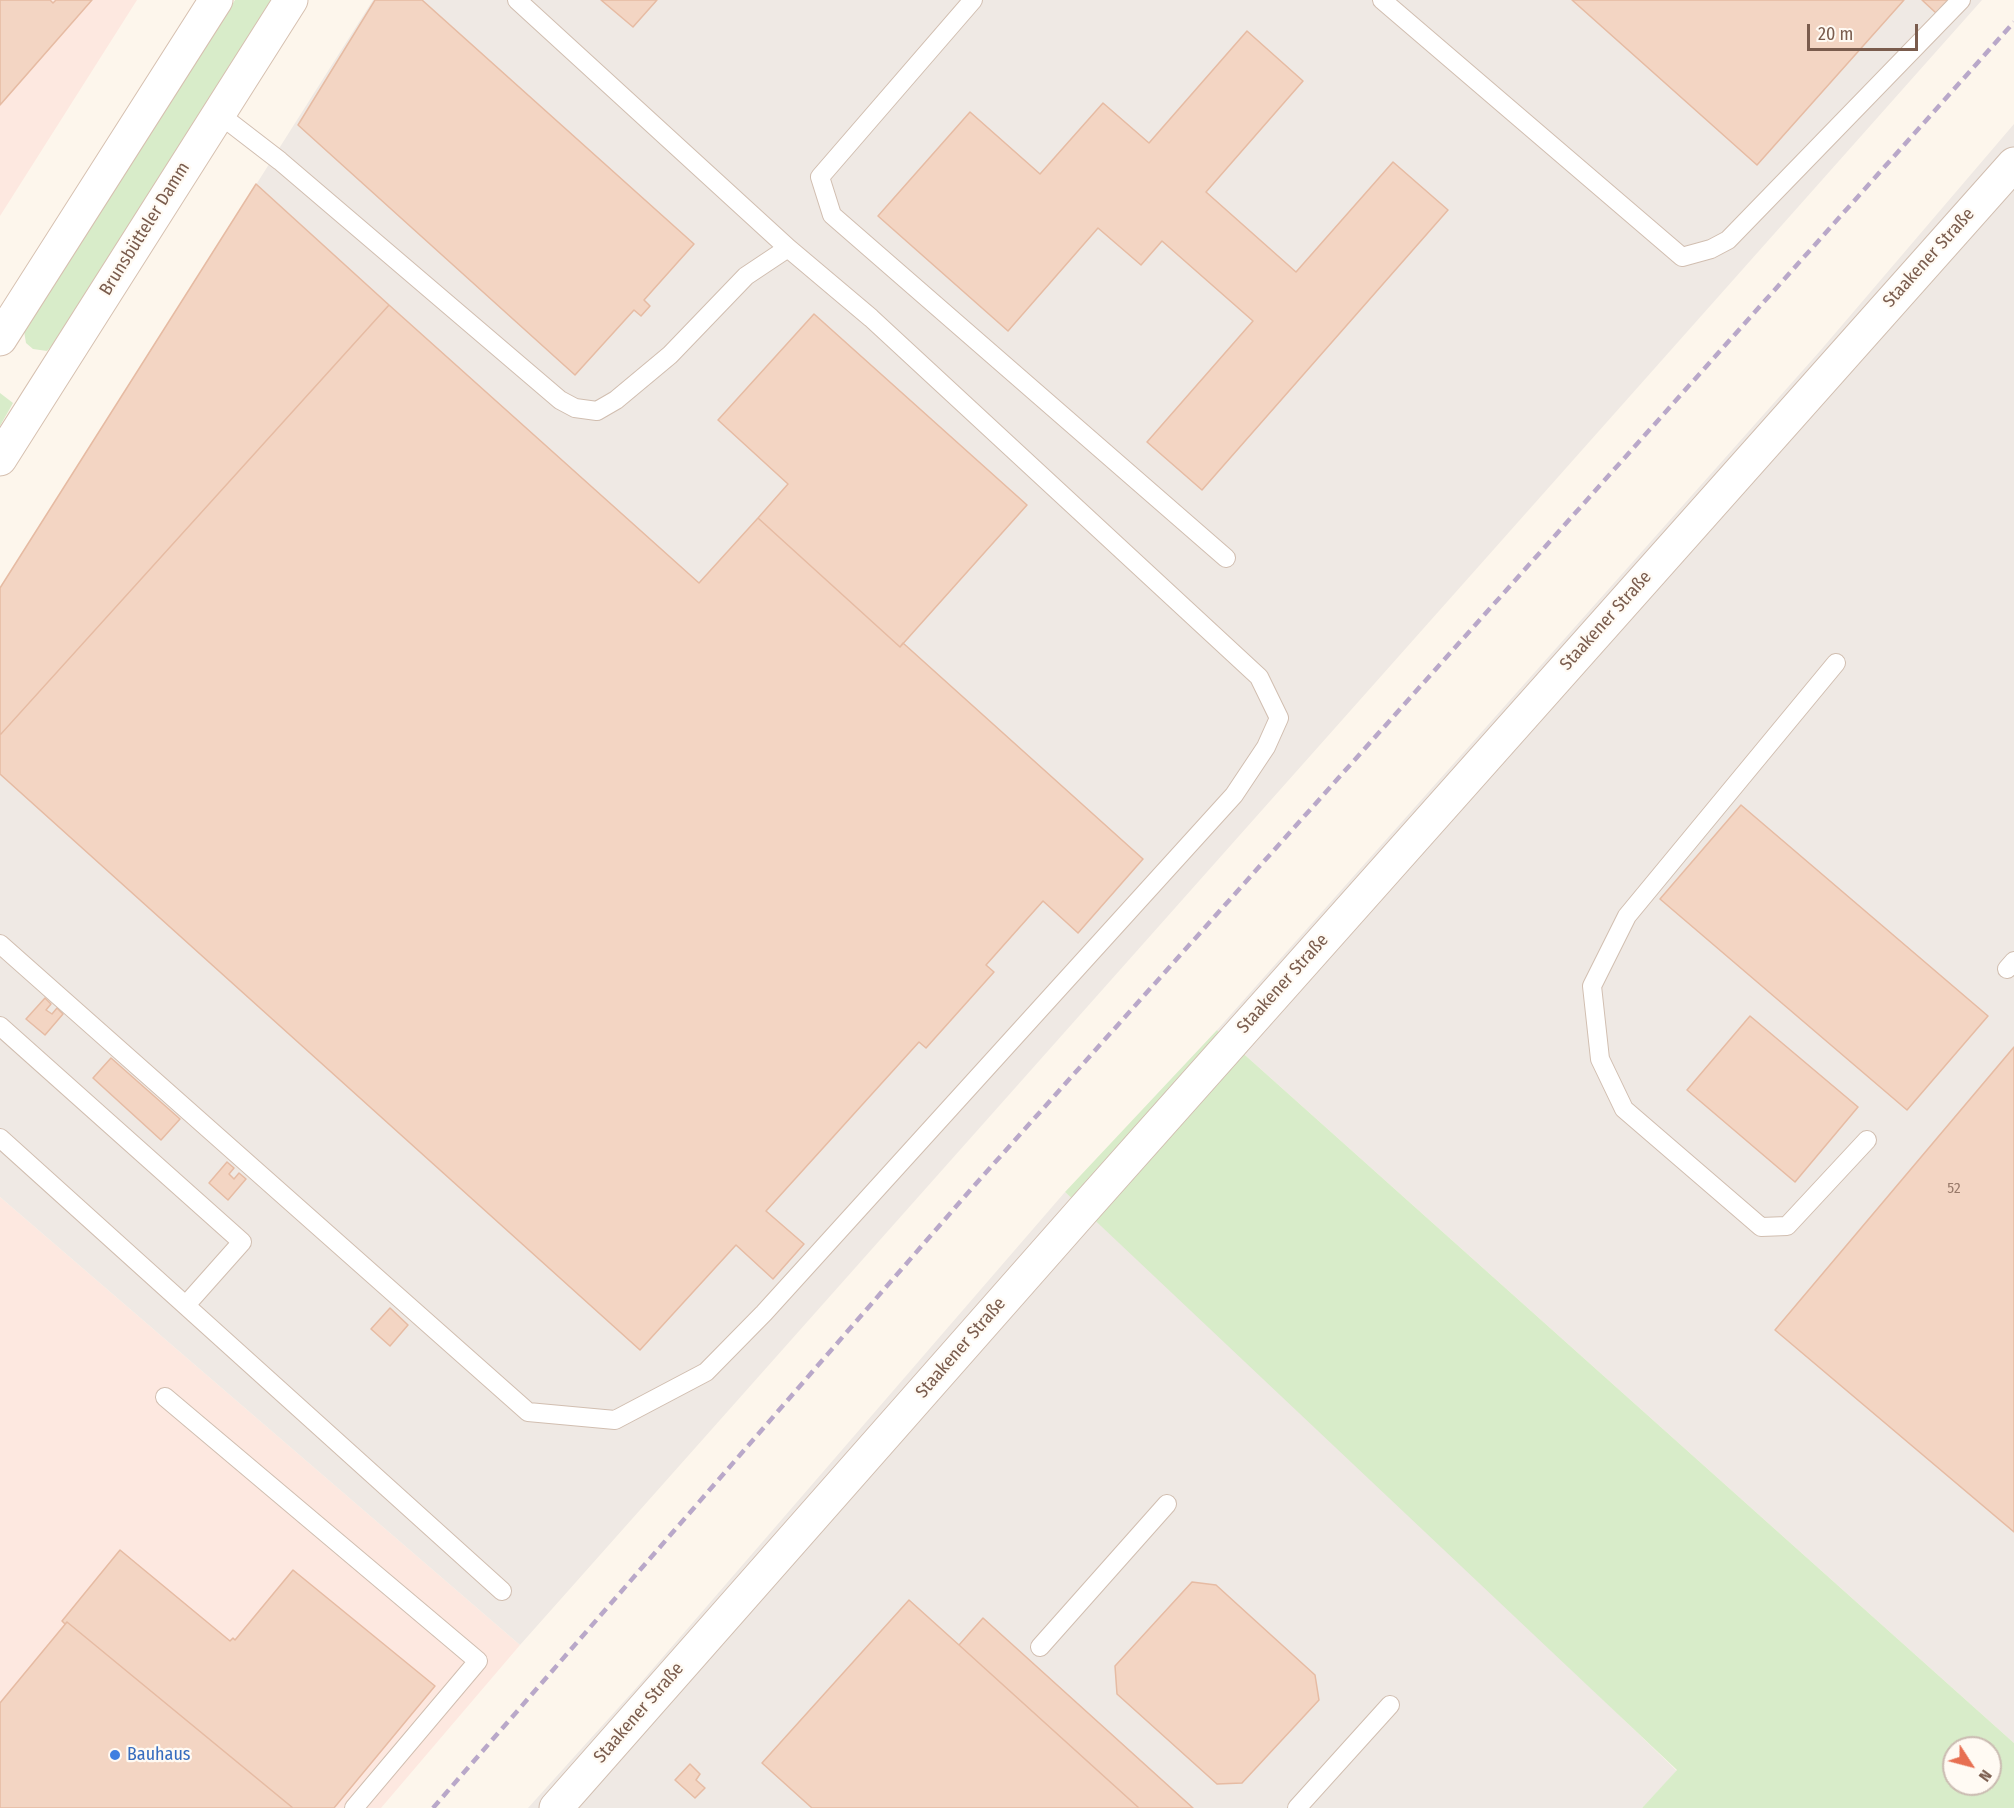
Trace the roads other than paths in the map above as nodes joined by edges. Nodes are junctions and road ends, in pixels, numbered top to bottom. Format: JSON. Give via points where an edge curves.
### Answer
{"nodes":[{"id":1,"x":216,"y":0,"type":"edge"},
{"id":2,"x":291,"y":0,"type":"edge"},
{"id":3,"x":517,"y":0,"type":"edge"},
{"id":4,"x":974,"y":0,"type":"edge"},
{"id":5,"x":1382,"y":0,"type":"edge"},
{"id":6,"x":1961,"y":0,"type":"edge"},
{"id":7,"x":219,"y":114,"type":"junction"},
{"id":8,"x":2014,"y":164,"type":"edge"},
{"id":9,"x":788,"y":248,"type":"junction"},
{"id":10,"x":0,"y":339,"type":"edge"},
{"id":11,"x":0,"y":459,"type":"edge"},
{"id":12,"x":1226,"y":558,"type":"dead end"},
{"id":13,"x":1836,"y":663,"type":"dead end"},
{"id":14,"x":0,"y":944,"type":"edge"},
{"id":15,"x":0,"y":1026,"type":"edge"},
{"id":16,"x":0,"y":1138,"type":"edge"},
{"id":17,"x":1867,"y":1140,"type":"dead end"},
{"id":18,"x":186,"y":1305,"type":"junction"},
{"id":19,"x":165,"y":1397,"type":"dead end"},
{"id":20,"x":1167,"y":1504,"type":"dead end"},
{"id":21,"x":502,"y":1591,"type":"dead end"},
{"id":22,"x":1040,"y":1647,"type":"dead end"},
{"id":23,"x":1390,"y":1705,"type":"dead end"},
{"id":24,"x":566,"y":1804,"type":"edge"},
{"id":25,"x":354,"y":1808,"type":"edge"},
{"id":26,"x":1297,"y":1808,"type":"edge"}],
"edges":[{"from":1,"to":10,"type":"street"},
{"from":2,"to":7,"type":"street","name":"Brunsbütteler Damm"},
{"from":3,"to":9,"type":"lane"},
{"from":4,"to":12,"type":"lane","via":[[820,177],[832,215]]},
{"from":5,"to":6,"type":"lane","via":[[1682,258],[1728,240]]},
{"from":7,"to":9,"type":"lane","via":[[280,161],[560,400],[575,408],[597,411],[616,400],[670,355],[746,276]]},
{"from":7,"to":11,"type":"street","name":"Brunsbütteler Damm"},
{"from":8,"to":24,"type":"street","name":"Staakener Straße","via":[[1107,1182]]},
{"from":9,"to":14,"type":"lane","via":[[871,318],[1259,677],[1280,718],[1234,795],[706,1372],[615,1420],[528,1412]]},
{"from":13,"to":17,"type":"lane","via":[[1627,916],[1592,986],[1600,1059],[1624,1109],[1761,1227],[1787,1226]]},
{"from":15,"to":18,"type":"lane","via":[[242,1242]]},
{"from":16,"to":18,"type":"lane"},
{"from":18,"to":21,"type":"lane"},
{"from":19,"to":25,"type":"lane","via":[[478,1660]]},
{"from":20,"to":22,"type":"lane"},
{"from":23,"to":26,"type":"lane"}]}
